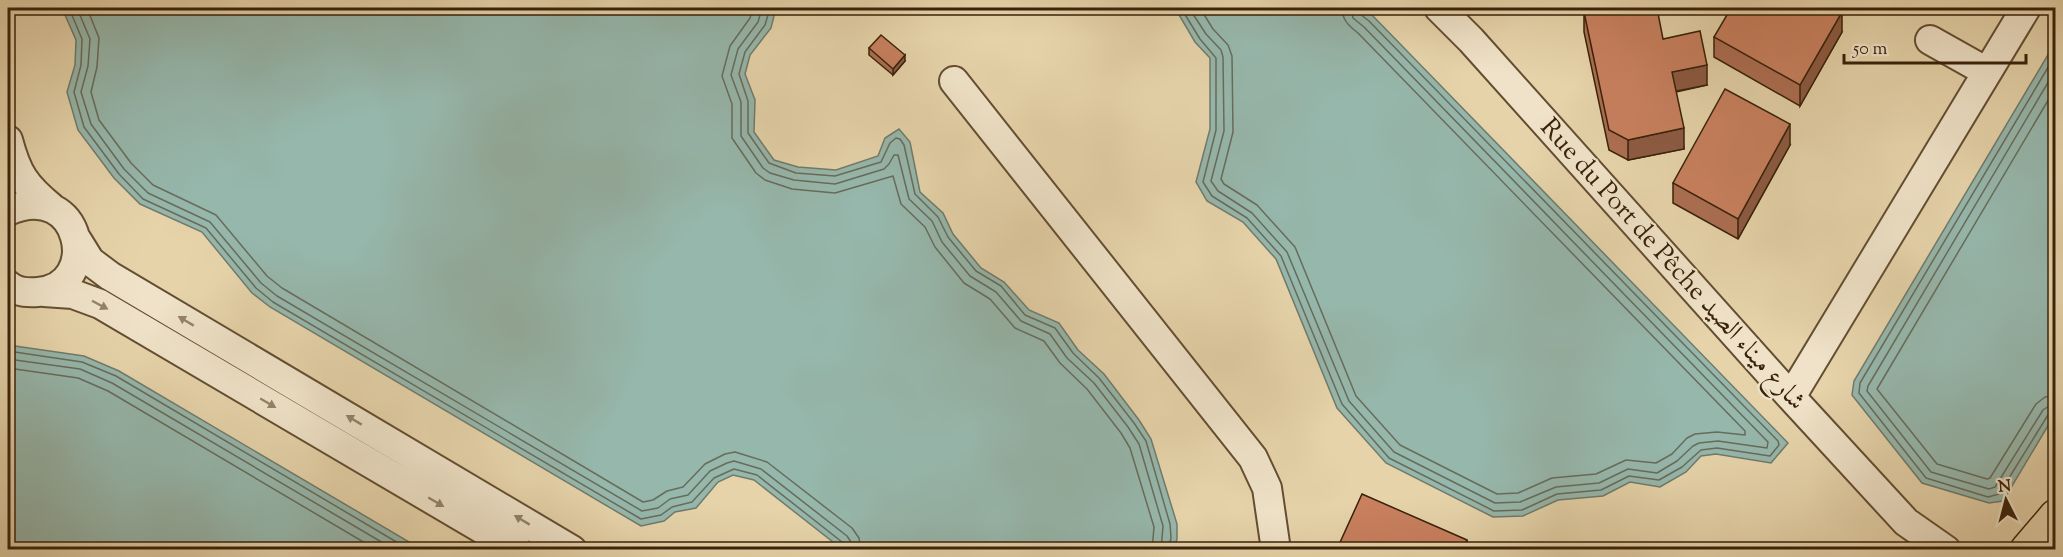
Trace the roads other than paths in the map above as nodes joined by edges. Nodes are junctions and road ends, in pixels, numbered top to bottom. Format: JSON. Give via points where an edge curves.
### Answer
{"nodes":[{"id":1,"x":1439,"y":8,"type":"edge"},
{"id":2,"x":2026,"y":8,"type":"edge"},
{"id":3,"x":1930,"y":40,"type":"dead end"},
{"id":4,"x":1987,"y":72,"type":"junction"},
{"id":5,"x":954,"y":81,"type":"dead end"},
{"id":6,"x":8,"y":140,"type":"edge"},
{"id":7,"x":51,"y":208,"type":"junction"},
{"id":8,"x":8,"y":211,"type":"edge"},
{"id":9,"x":77,"y":240,"type":"junction"},
{"id":10,"x":8,"y":285,"type":"edge"},
{"id":11,"x":44,"y":292,"type":"junction"},
{"id":12,"x":1791,"y":398,"type":"junction"},
{"id":13,"x":2055,"y":516,"type":"edge"},
{"id":14,"x":1906,"y":522,"type":"junction"},
{"id":15,"x":518,"y":549,"type":"edge"},
{"id":16,"x":572,"y":549,"type":"edge"},
{"id":17,"x":1275,"y":549,"type":"edge"},
{"id":18,"x":1918,"y":549,"type":"edge"},
{"id":19,"x":1946,"y":549,"type":"edge"},
{"id":20,"x":2026,"y":549,"type":"edge"}],
"edges":[{"from":1,"to":12,"type":"street","name":"Rue du Port de Pêche شارع ميناء الصيد"},
{"from":2,"to":4,"type":"street"},
{"from":3,"to":4,"type":"street"},
{"from":4,"to":12,"type":"street"},
{"from":5,"to":17,"type":"street","via":[[1253,458],[1268,488]]},
{"from":6,"to":7,"type":"street","via":[[23,180]]},
{"from":7,"to":8,"type":"street","via":[[21,205]]},
{"from":7,"to":9,"type":"street","via":[[72,227]]},
{"from":9,"to":11,"type":"street","via":[[70,273],[56,287]]},
{"from":16,"to":9,"type":"street","one_way":true,"via":[[110,276],[90,261]]},
{"from":10,"to":11,"type":"street","via":[[27,293]]},
{"from":11,"to":15,"type":"street","one_way":true,"via":[[73,294],[100,304]]},
{"from":12,"to":14,"type":"street","name":"Rue du Port de Pêche شارع ميناء الصيد"},
{"from":13,"to":20,"type":"main road"},
{"from":14,"to":18,"type":"street","name":"Rue du Port de Pêche شارع ميناء الصيد"},
{"from":14,"to":19,"type":"street","name":"Rue du Port de Pêche شارع ميناء الصيد"}]}
